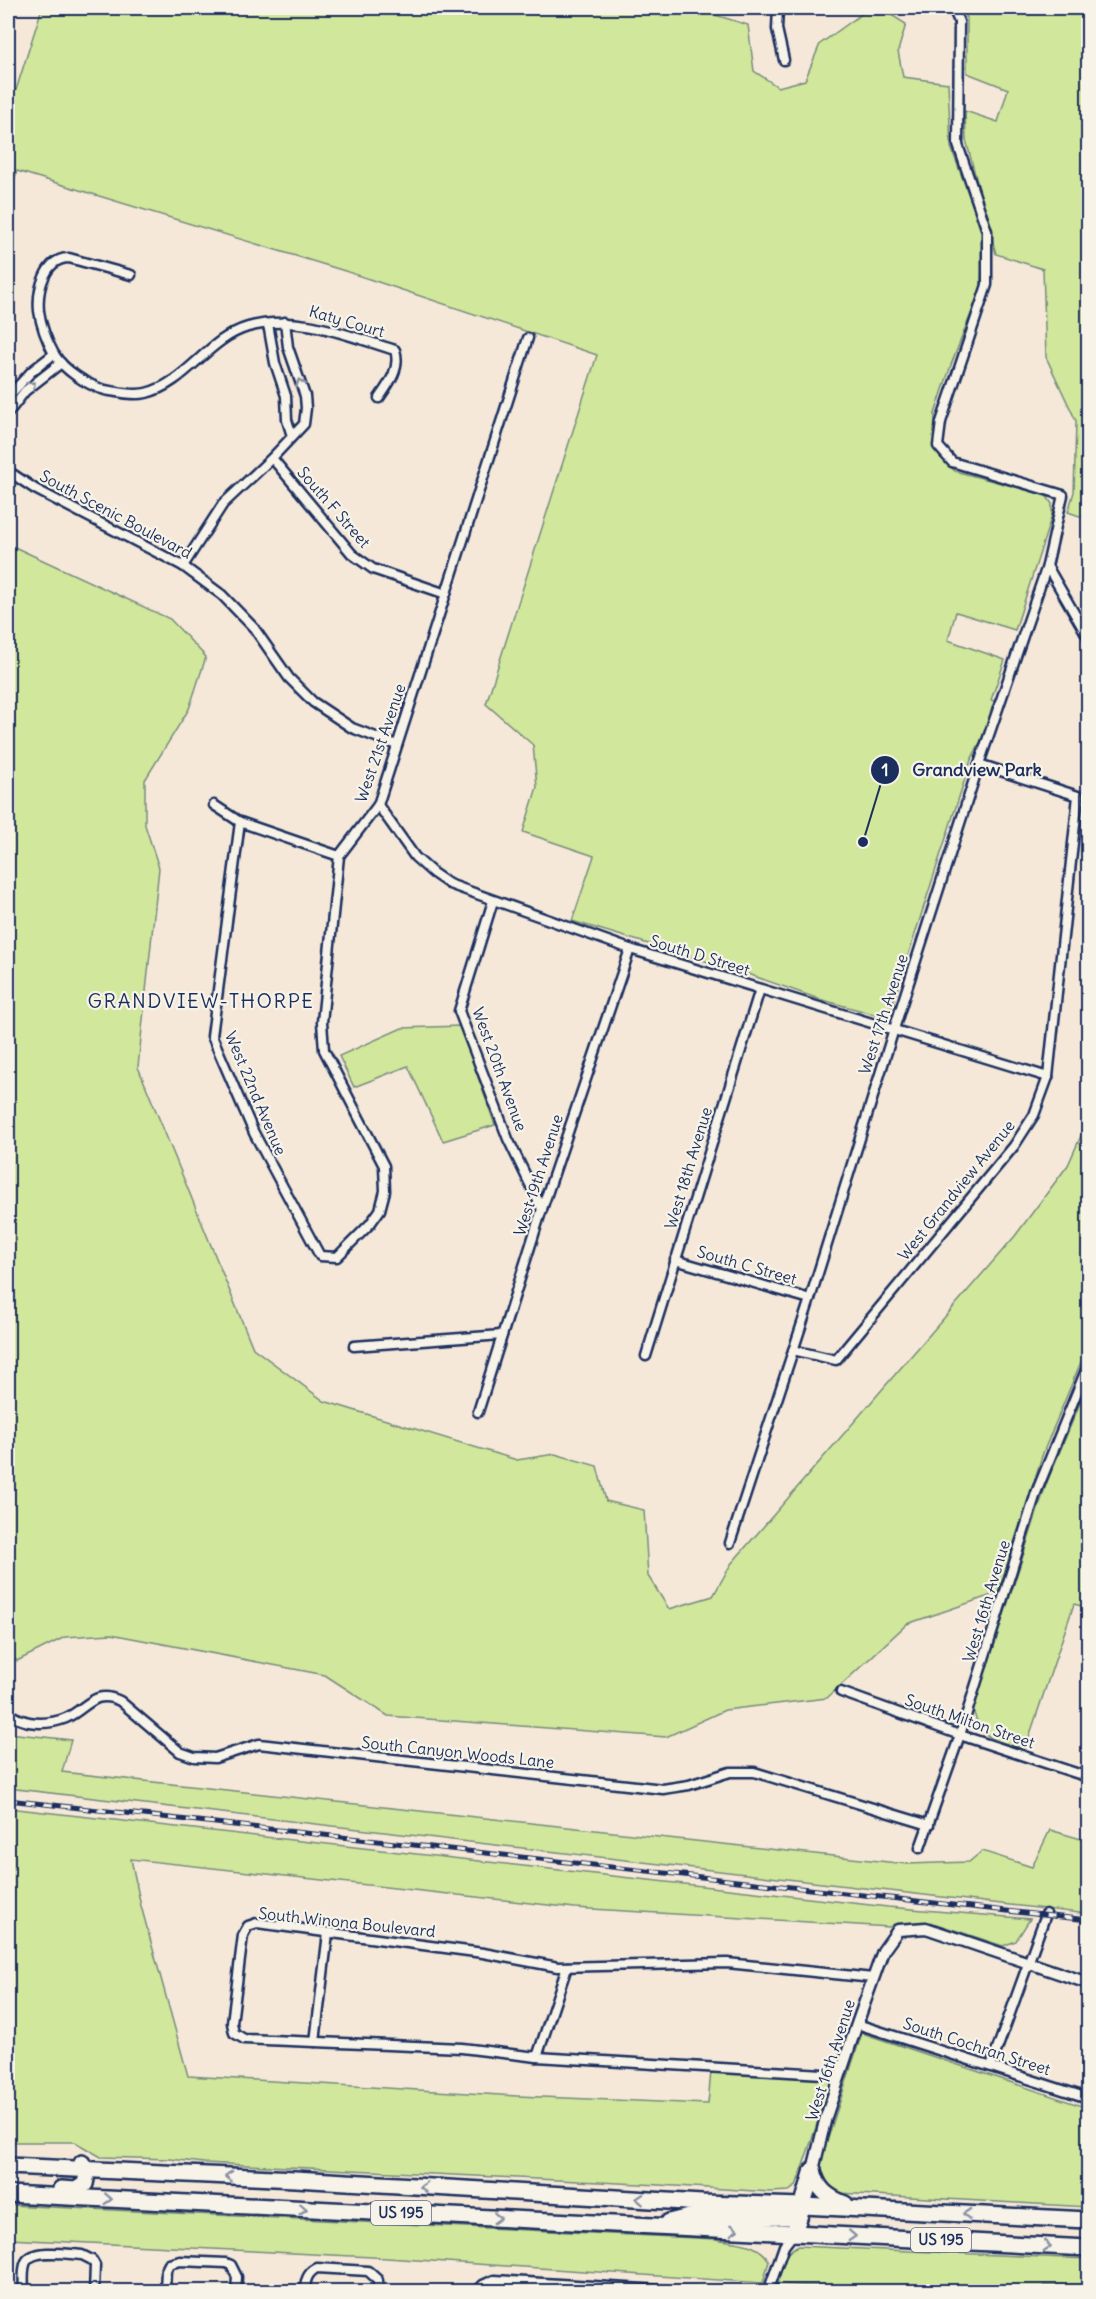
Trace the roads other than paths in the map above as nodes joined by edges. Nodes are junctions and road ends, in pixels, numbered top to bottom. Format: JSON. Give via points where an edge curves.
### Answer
{"nodes":[{"id":1,"x":778,"y":8,"type":"edge"},
{"id":2,"x":953,"y":8,"type":"edge"},
{"id":3,"x":784,"y":60,"type":"dead end"},
{"id":4,"x":131,"y":275,"type":"dead end"},
{"id":5,"x":285,"y":322,"type":"junction"},
{"id":6,"x":267,"y":324,"type":"junction"},
{"id":7,"x":528,"y":338,"type":"dead end"},
{"id":8,"x":54,"y":354,"type":"junction"},
{"id":9,"x":61,"y":363,"type":"junction"},
{"id":10,"x":8,"y":397,"type":"edge"},
{"id":11,"x":379,"y":398,"type":"dead end"},
{"id":12,"x":8,"y":413,"type":"edge"},
{"id":13,"x":292,"y":436,"type":"junction"},
{"id":14,"x":272,"y":458,"type":"junction"},
{"id":15,"x":8,"y":471,"type":"edge"},
{"id":16,"x":183,"y":566,"type":"junction"},
{"id":17,"x":1047,"y":566,"type":"junction"},
{"id":18,"x":446,"y":594,"type":"junction"},
{"id":19,"x":1089,"y":637,"type":"edge"},
{"id":20,"x":398,"y":744,"type":"junction"},
{"id":21,"x":980,"y":764,"type":"junction"},
{"id":22,"x":214,"y":805,"type":"dead end"},
{"id":23,"x":378,"y":805,"type":"junction"},
{"id":24,"x":240,"y":822,"type":"junction"},
{"id":25,"x":339,"y":856,"type":"junction"},
{"id":26,"x":494,"y":901,"type":"junction"},
{"id":27,"x":630,"y":949,"type":"junction"},
{"id":28,"x":760,"y":989,"type":"junction"},
{"id":29,"x":894,"y":1029,"type":"junction"},
{"id":30,"x":1048,"y":1077,"type":"junction"},
{"id":31,"x":542,"y":1209,"type":"junction"},
{"id":32,"x":675,"y":1260,"type":"junction"},
{"id":33,"x":810,"y":1299,"type":"junction"},
{"id":34,"x":502,"y":1335,"type":"junction"},
{"id":35,"x":354,"y":1346,"type":"dead end"},
{"id":36,"x":793,"y":1350,"type":"junction"},
{"id":37,"x":646,"y":1356,"type":"dead end"},
{"id":38,"x":1089,"y":1365,"type":"edge"},
{"id":39,"x":478,"y":1412,"type":"dead end"},
{"id":40,"x":730,"y":1543,"type":"dead end"},
{"id":41,"x":842,"y":1692,"type":"dead end"},
{"id":42,"x":8,"y":1712,"type":"edge"},
{"id":43,"x":960,"y":1735,"type":"junction"},
{"id":44,"x":1089,"y":1777,"type":"edge"},
{"id":45,"x":929,"y":1825,"type":"junction"},
{"id":46,"x":920,"y":1848,"type":"dead end"},
{"id":47,"x":1046,"y":1914,"type":"dead end"},
{"id":48,"x":328,"y":1933,"type":"junction"},
{"id":49,"x":1029,"y":1963,"type":"junction"},
{"id":50,"x":567,"y":1967,"type":"junction"},
{"id":51,"x":873,"y":1978,"type":"junction"},
{"id":52,"x":1089,"y":1983,"type":"edge"},
{"id":53,"x":856,"y":2024,"type":"junction"},
{"id":54,"x":315,"y":2042,"type":"junction"},
{"id":55,"x":537,"y":2057,"type":"junction"},
{"id":56,"x":992,"y":2066,"type":"junction"},
{"id":57,"x":840,"y":2075,"type":"junction"},
{"id":58,"x":1089,"y":2098,"type":"edge"},
{"id":59,"x":8,"y":2158,"type":"edge"},
{"id":60,"x":8,"y":2166,"type":"edge"},
{"id":61,"x":87,"y":2170,"type":"junction"},
{"id":62,"x":813,"y":2170,"type":"junction"},
{"id":63,"x":8,"y":2186,"type":"edge"},
{"id":64,"x":8,"y":2194,"type":"edge"},
{"id":65,"x":662,"y":2200,"type":"junction"},
{"id":66,"x":859,"y":2209,"type":"junction"},
{"id":67,"x":801,"y":2211,"type":"junction"},
{"id":68,"x":1089,"y":2220,"type":"edge"},
{"id":69,"x":658,"y":2226,"type":"junction"},
{"id":70,"x":794,"y":2233,"type":"junction"},
{"id":71,"x":1089,"y":2248,"type":"edge"},
{"id":72,"x":24,"y":2292,"type":"edge"},
{"id":73,"x":94,"y":2292,"type":"edge"},
{"id":74,"x":165,"y":2292,"type":"edge"},
{"id":75,"x":236,"y":2292,"type":"edge"},
{"id":76,"x":305,"y":2292,"type":"edge"},
{"id":77,"x":378,"y":2292,"type":"edge"},
{"id":78,"x":476,"y":2292,"type":"edge"},
{"id":79,"x":695,"y":2292,"type":"edge"},
{"id":80,"x":768,"y":2292,"type":"edge"}],
"edges":[{"from":1,"to":3,"type":"street","via":[[777,29]]},
{"from":2,"to":17,"type":"street","name":"West 17th Avenue","via":[[959,22],[958,145],[987,231],[987,285],[944,412],[938,446],[952,462],[1063,495]]},
{"from":4,"to":8,"type":"street","name":"Katy Court","via":[[69,258],[51,265],[44,275],[39,309]]},
{"from":5,"to":6,"type":"street","name":"Katy Court"},
{"from":5,"to":11,"type":"street","name":"Katy Court","via":[[313,325],[395,350],[397,364],[393,377]]},
{"from":13,"to":5,"type":"street","one_way":true,"via":[[304,424],[306,408],[288,347]]},
{"from":6,"to":9,"type":"street","name":"Katy Court","via":[[233,332],[210,347],[178,378],[146,393],[103,389],[81,379]]},
{"from":6,"to":13,"type":"street"},
{"from":7,"to":18,"type":"street","name":"West 21st Avenue"},
{"from":8,"to":9,"type":"street","name":"Katy Court"},
{"from":8,"to":10,"type":"street"},
{"from":12,"to":9,"type":"street","one_way":true,"via":[[25,391]]},
{"from":13,"to":14,"type":"street"},
{"from":14,"to":16,"type":"street","via":[[223,504]]},
{"from":14,"to":18,"type":"street","name":"South F Street","via":[[352,554],[373,569]]},
{"from":15,"to":16,"type":"street","name":"South Scenic Boulevard"},
{"from":16,"to":20,"type":"street","name":"South Scenic Boulevard","via":[[222,596],[254,628],[289,678],[313,702],[352,728]]},
{"from":17,"to":19,"type":"street"},
{"from":17,"to":21,"type":"street","name":"West 17th Avenue"},
{"from":18,"to":20,"type":"street","name":"West 21st Avenue"},
{"from":20,"to":23,"type":"street","name":"West 21st Avenue"},
{"from":21,"to":29,"type":"street","name":"West 17th Avenue"},
{"from":21,"to":30,"type":"street","name":"West Grandview Avenue","via":[[1078,796]]},
{"from":22,"to":24,"type":"street"},
{"from":23,"to":25,"type":"street","name":"West 21st Avenue"},
{"from":23,"to":26,"type":"street","name":"South D Street","via":[[415,857],[433,873],[449,884]]},
{"from":24,"to":25,"type":"street"},
{"from":24,"to":25,"type":"street","name":"West 22nd Avenue","via":[[212,1036],[254,1133],[320,1256],[337,1257],[370,1224],[386,1191],[384,1166],[324,1050],[322,1022]]},
{"from":26,"to":27,"type":"street","name":"South D Street"},
{"from":26,"to":31,"type":"street","name":"West 20th Avenue","via":[[459,1011],[508,1139]]},
{"from":27,"to":28,"type":"street","name":"South D Street"},
{"from":27,"to":31,"type":"street","name":"West 19th Avenue"},
{"from":28,"to":29,"type":"street","name":"South D Street"},
{"from":28,"to":32,"type":"street","name":"West 18th Avenue"},
{"from":29,"to":30,"type":"street","name":"South D Street"},
{"from":29,"to":33,"type":"street","name":"West 17th Avenue"},
{"from":30,"to":36,"type":"street","name":"West Grandview Avenue","via":[[1034,1116],[1014,1146],[836,1360]]},
{"from":31,"to":34,"type":"street","name":"West 19th Avenue"},
{"from":32,"to":33,"type":"street","name":"South C Street"},
{"from":32,"to":37,"type":"street","name":"West 18th Avenue"},
{"from":33,"to":36,"type":"street","name":"West 17th Avenue"},
{"from":34,"to":35,"type":"street"},
{"from":34,"to":39,"type":"street","name":"West 19th Avenue"},
{"from":36,"to":40,"type":"street","name":"West 17th Avenue"},
{"from":38,"to":43,"type":"street","name":"West 16th Avenue","via":[[1036,1493]]},
{"from":41,"to":43,"type":"street","name":"South Milton Street"},
{"from":42,"to":45,"type":"street","name":"South Canyon Woods Lane","via":[[42,1724],[68,1717],[98,1698],[111,1696],[180,1752],[194,1757],[215,1758],[259,1744],[663,1789],[730,1772],[754,1772]]},
{"from":43,"to":44,"type":"street","name":"South Milton Street"},
{"from":43,"to":45,"type":"street","name":"West 16th Avenue"},
{"from":45,"to":46,"type":"street","name":"West 16th Avenue"},
{"from":47,"to":49,"type":"street"},
{"from":48,"to":50,"type":"street","name":"South Winona Boulevard"},
{"from":48,"to":54,"type":"street"},
{"from":48,"to":54,"type":"street","name":"South Winona Boulevard","via":[[256,1923],[244,1930],[241,1946],[234,2033],[244,2039]]},
{"from":49,"to":51,"type":"street","name":"West 16th Avenue","via":[[926,1928],[898,1930],[883,1951]]},
{"from":49,"to":52,"type":"street"},
{"from":49,"to":56,"type":"street"},
{"from":50,"to":51,"type":"street","name":"South Winona Boulevard","via":[[727,1963]]},
{"from":50,"to":55,"type":"street"},
{"from":51,"to":53,"type":"street","name":"West 16th Avenue"},
{"from":53,"to":56,"type":"street","name":"South Cochran Street"},
{"from":53,"to":57,"type":"street","name":"West 16th Avenue"},
{"from":54,"to":55,"type":"street","name":"South Winona Boulevard","via":[[462,2048]]},
{"from":55,"to":57,"type":"street","name":"South Winona Boulevard"},
{"from":56,"to":58,"type":"street","name":"South Cochran Street"},
{"from":57,"to":62,"type":"street","name":"West 16th Avenue"},
{"from":59,"to":61,"type":"highway","via":[[75,2159]]},
{"from":60,"to":61,"type":"highway","number":"US 195"},
{"from":61,"to":63,"type":"highway","via":[[85,2184],[76,2190]]},
{"from":65,"to":61,"type":"highway","number":"US 195","one_way":true},
{"from":62,"to":65,"type":"highway","via":[[797,2197],[688,2193]]},
{"from":62,"to":66,"type":"highway","via":[[819,2188],[830,2198]]},
{"from":62,"to":67,"type":"highway"},
{"from":64,"to":69,"type":"highway","number":"US 195","one_way":true},
{"from":65,"to":67,"type":"highway","number":"US 195"},
{"from":66,"to":67,"type":"highway","number":"US 195"},
{"from":68,"to":66,"type":"highway","number":"US 195","one_way":true},
{"from":67,"to":69,"type":"highway","via":[[689,2217]]},
{"from":67,"to":70,"type":"highway"},
{"from":69,"to":70,"type":"highway","number":"US 195","one_way":true},
{"from":70,"to":71,"type":"highway","number":"US 195","one_way":true},
{"from":70,"to":80,"type":"street","via":[[784,2246]]},
{"from":72,"to":73,"type":"street","via":[[25,2265],[39,2253],[82,2255],[92,2260]]},
{"from":74,"to":75,"type":"street","via":[[166,2270],[169,2264],[180,2261],[231,2265],[237,2277]]},
{"from":76,"to":77,"type":"street","via":[[308,2276],[317,2268],[373,2273],[378,2280]]},
{"from":78,"to":79,"type":"street","via":[[494,2280]]}]}
